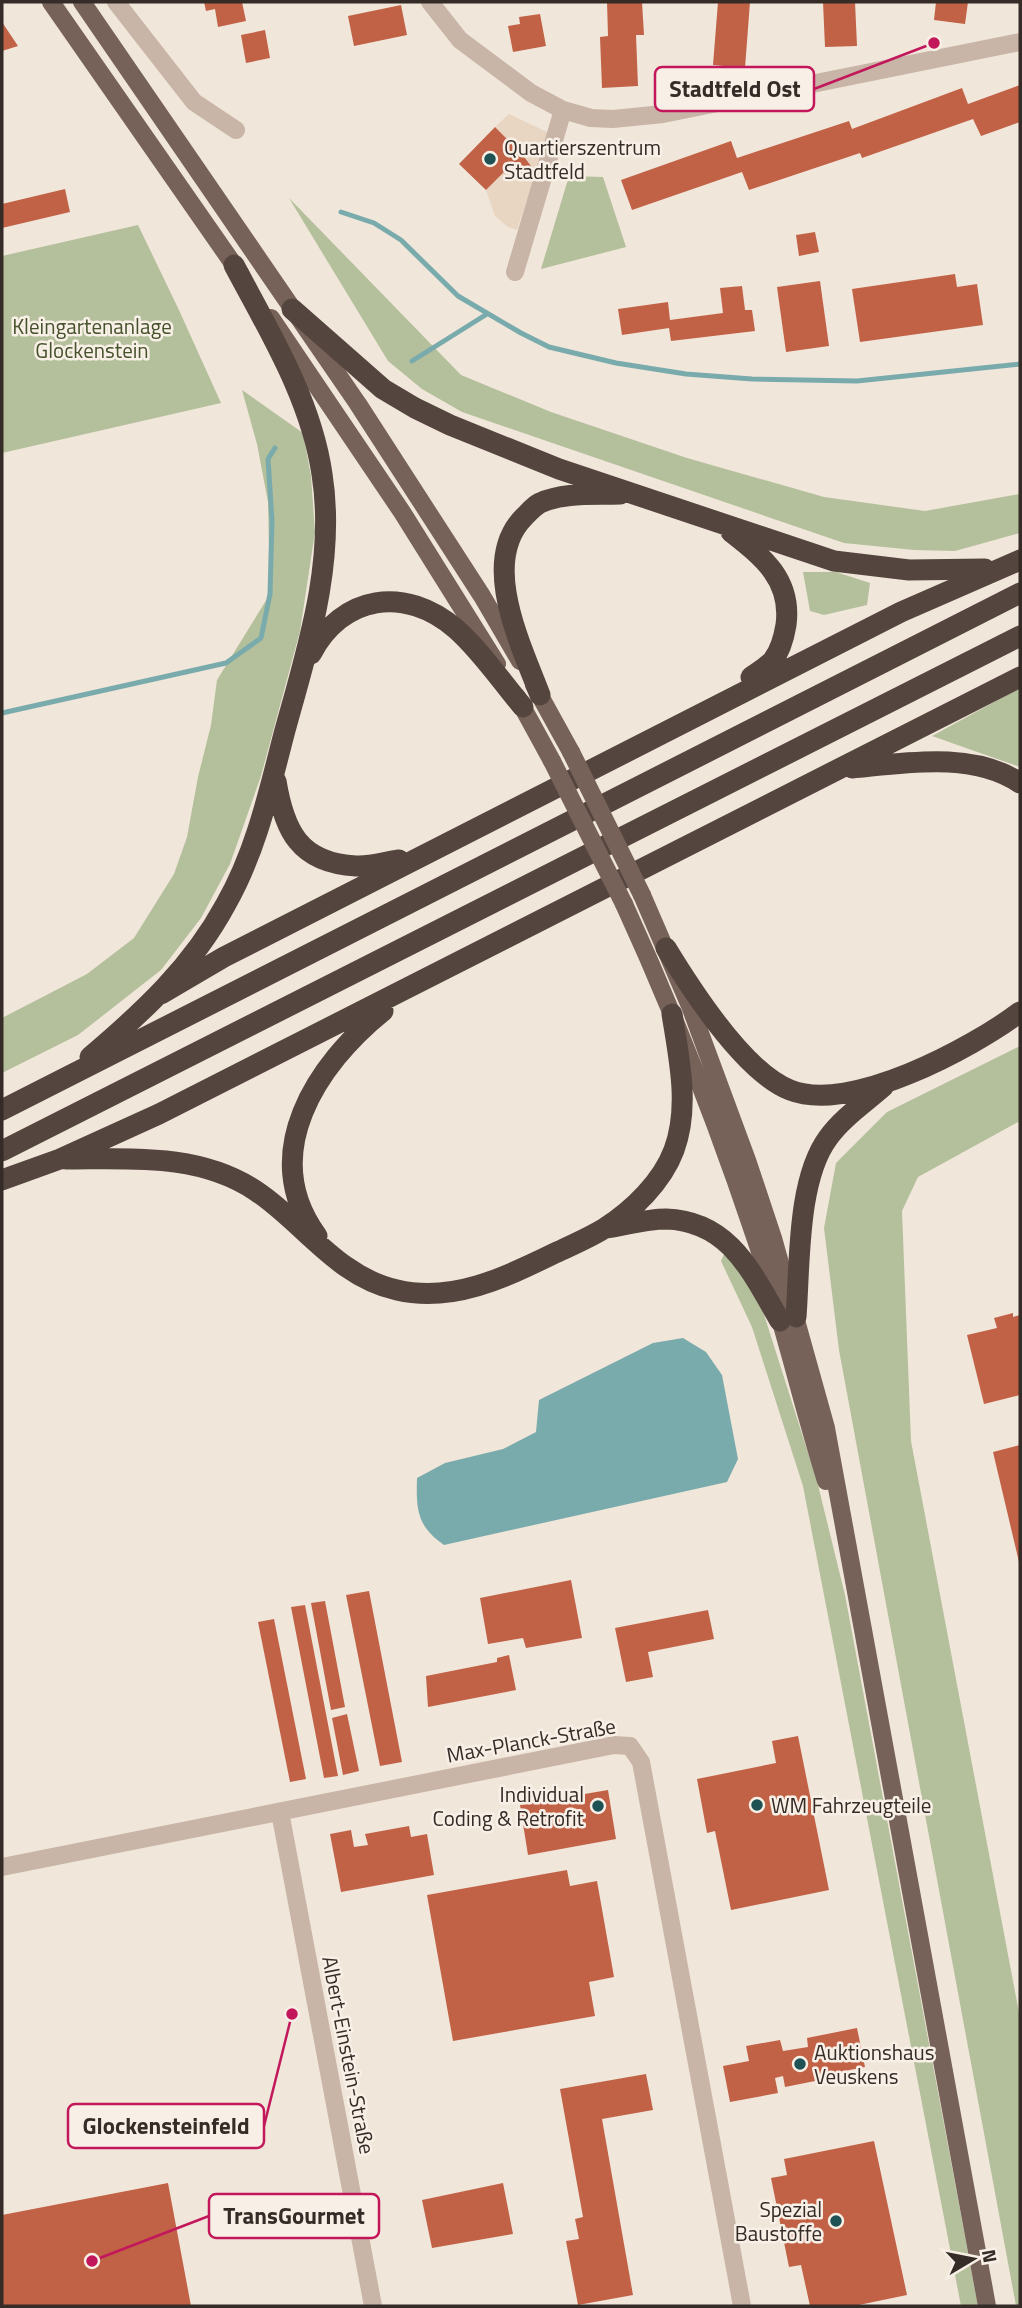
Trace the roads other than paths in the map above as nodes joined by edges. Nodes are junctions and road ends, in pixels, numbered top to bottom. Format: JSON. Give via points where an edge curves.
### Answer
{"nodes":[{"id":1,"x":51,"y":2,"type":"edge"},
{"id":2,"x":82,"y":2,"type":"edge"},
{"id":3,"x":99,"y":2,"type":"edge"},
{"id":4,"x":116,"y":2,"type":"edge"},
{"id":5,"x":430,"y":2,"type":"edge"},
{"id":6,"x":105,"y":34,"type":"junction"},
{"id":7,"x":1020,"y":42,"type":"edge"},
{"id":8,"x":563,"y":110,"type":"junction"},
{"id":9,"x":236,"y":130,"type":"dead end"},
{"id":10,"x":234,"y":265,"type":"junction"},
{"id":11,"x":515,"y":272,"type":"dead end"},
{"id":12,"x":292,"y":309,"type":"junction"},
{"id":13,"x":632,"y":493,"type":"junction"},
{"id":14,"x":718,"y":522,"type":"junction"},
{"id":15,"x":1020,"y":560,"type":"edge"},
{"id":16,"x":998,"y":568,"type":"junction"},
{"id":17,"x":1020,"y":593,"type":"edge"},
{"id":18,"x":1020,"y":636,"type":"edge"},
{"id":19,"x":300,"y":675,"type":"junction"},
{"id":20,"x":1020,"y":677,"type":"edge"},
{"id":21,"x":532,"y":701,"type":"junction"},
{"id":22,"x":712,"y":708,"type":"junction"},
{"id":23,"x":839,"y":769,"type":"junction"},
{"id":24,"x":275,"y":772,"type":"junction"},
{"id":25,"x":1020,"y":783,"type":"edge"},
{"id":26,"x":418,"y":857,"type":"junction"},
{"id":27,"x":666,"y":948,"type":"junction"},
{"id":28,"x":419,"y":983,"type":"junction"},
{"id":29,"x":161,"y":994,"type":"junction"},
{"id":30,"x":1020,"y":1012,"type":"edge"},
{"id":31,"x":672,"y":1014,"type":"junction"},
{"id":32,"x":62,"y":1081,"type":"junction"},
{"id":33,"x":889,"y":1083,"type":"junction"},
{"id":34,"x":2,"y":1110,"type":"edge"},
{"id":35,"x":2,"y":1151,"type":"edge"},
{"id":36,"x":60,"y":1159,"type":"junction"},
{"id":37,"x":2,"y":1180,"type":"edge"},
{"id":38,"x":605,"y":1228,"type":"junction"},
{"id":39,"x":331,"y":1255,"type":"junction"},
{"id":40,"x":788,"y":1319,"type":"junction"},
{"id":41,"x":280,"y":1812,"type":"junction"},
{"id":42,"x":2,"y":1867,"type":"edge"},
{"id":43,"x":373,"y":2306,"type":"edge"},
{"id":44,"x":742,"y":2306,"type":"edge"},
{"id":45,"x":986,"y":2306,"type":"edge"}],
"edges":[{"from":1,"to":10,"type":"main road"},
{"from":2,"to":6,"type":"main road"},
{"from":3,"to":6,"type":"main road"},
{"from":4,"to":9,"type":"street","via":[[194,103]]},
{"from":5,"to":8,"type":"street","via":[[460,40],[531,93]]},
{"from":6,"to":12,"type":"main road"},
{"from":7,"to":8,"type":"street","via":[[663,114],[612,119]]},
{"from":8,"to":11,"type":"street"},
{"from":10,"to":19,"type":"highway","via":[[310,421],[323,474],[326,530],[321,583]]},
{"from":10,"to":21,"type":"main road","via":[[464,608]]},
{"from":12,"to":13,"type":"highway","via":[[383,388],[415,408],[505,448]]},
{"from":12,"to":21,"type":"main road","via":[[441,531]]},
{"from":13,"to":14,"type":"highway"},
{"from":13,"to":21,"type":"highway","via":[[559,496],[537,504],[518,523],[509,541],[504,581]]},
{"from":14,"to":16,"type":"highway","via":[[862,566]]},
{"from":14,"to":22,"type":"highway","via":[[770,567],[788,606],[784,636],[772,661]]},
{"from":15,"to":16,"type":"highway"},
{"from":16,"to":22,"type":"highway"},
{"from":17,"to":32,"type":"highway"},
{"from":18,"to":35,"type":"highway"},
{"from":19,"to":21,"type":"highway","via":[[320,637],[338,618],[359,606],[383,601],[409,604],[455,628]]},
{"from":19,"to":24,"type":"highway"},
{"from":20,"to":23,"type":"highway"},
{"from":21,"to":27,"type":"main road","bridge":true,"via":[[571,752]]},
{"from":21,"to":31,"type":"main road","bridge":true,"via":[[552,761],[624,904]]},
{"from":22,"to":26,"type":"highway"},
{"from":23,"to":25,"type":"highway","via":[[948,762],[983,768]]},
{"from":23,"to":28,"type":"highway"},
{"from":24,"to":26,"type":"highway","via":[[281,812],[308,852],[331,863],[358,867]]},
{"from":24,"to":29,"type":"highway","via":[[257,832],[226,905]]},
{"from":26,"to":29,"type":"highway"},
{"from":27,"to":33,"type":"highway","via":[[730,1040],[762,1072],[789,1090],[831,1096]]},
{"from":27,"to":40,"type":"main road","via":[[773,1238]]},
{"from":28,"to":36,"type":"highway"},
{"from":28,"to":39,"type":"highway","via":[[360,1029],[334,1057],[299,1121],[294,1145],[297,1192],[314,1233]]},
{"from":29,"to":32,"type":"highway"},
{"from":30,"to":33,"type":"highway"},
{"from":31,"to":38,"type":"highway","via":[[682,1110],[674,1150],[659,1179]]},
{"from":31,"to":40,"type":"main road"},
{"from":32,"to":34,"type":"highway"},
{"from":33,"to":40,"type":"highway","via":[[829,1136],[813,1163]]},
{"from":36,"to":37,"type":"highway"},
{"from":36,"to":39,"type":"highway","via":[[145,1159],[192,1164],[225,1174],[257,1191]]},
{"from":38,"to":39,"type":"highway","via":[[518,1271],[460,1291],[398,1291],[374,1284]]},
{"from":38,"to":40,"type":"highway","via":[[664,1219],[689,1221],[717,1233],[742,1256]]},
{"from":40,"to":45,"type":"main road","via":[[811,1432],[849,1559]]},
{"from":41,"to":42,"type":"street","name":"Max-Planck-Straße"},
{"from":41,"to":43,"type":"street","name":"Albert-Einstein-Straße"},
{"from":41,"to":44,"type":"street","name":"Max-Planck-Straße","via":[[614,1745],[631,1746],[641,1762]]}]}
